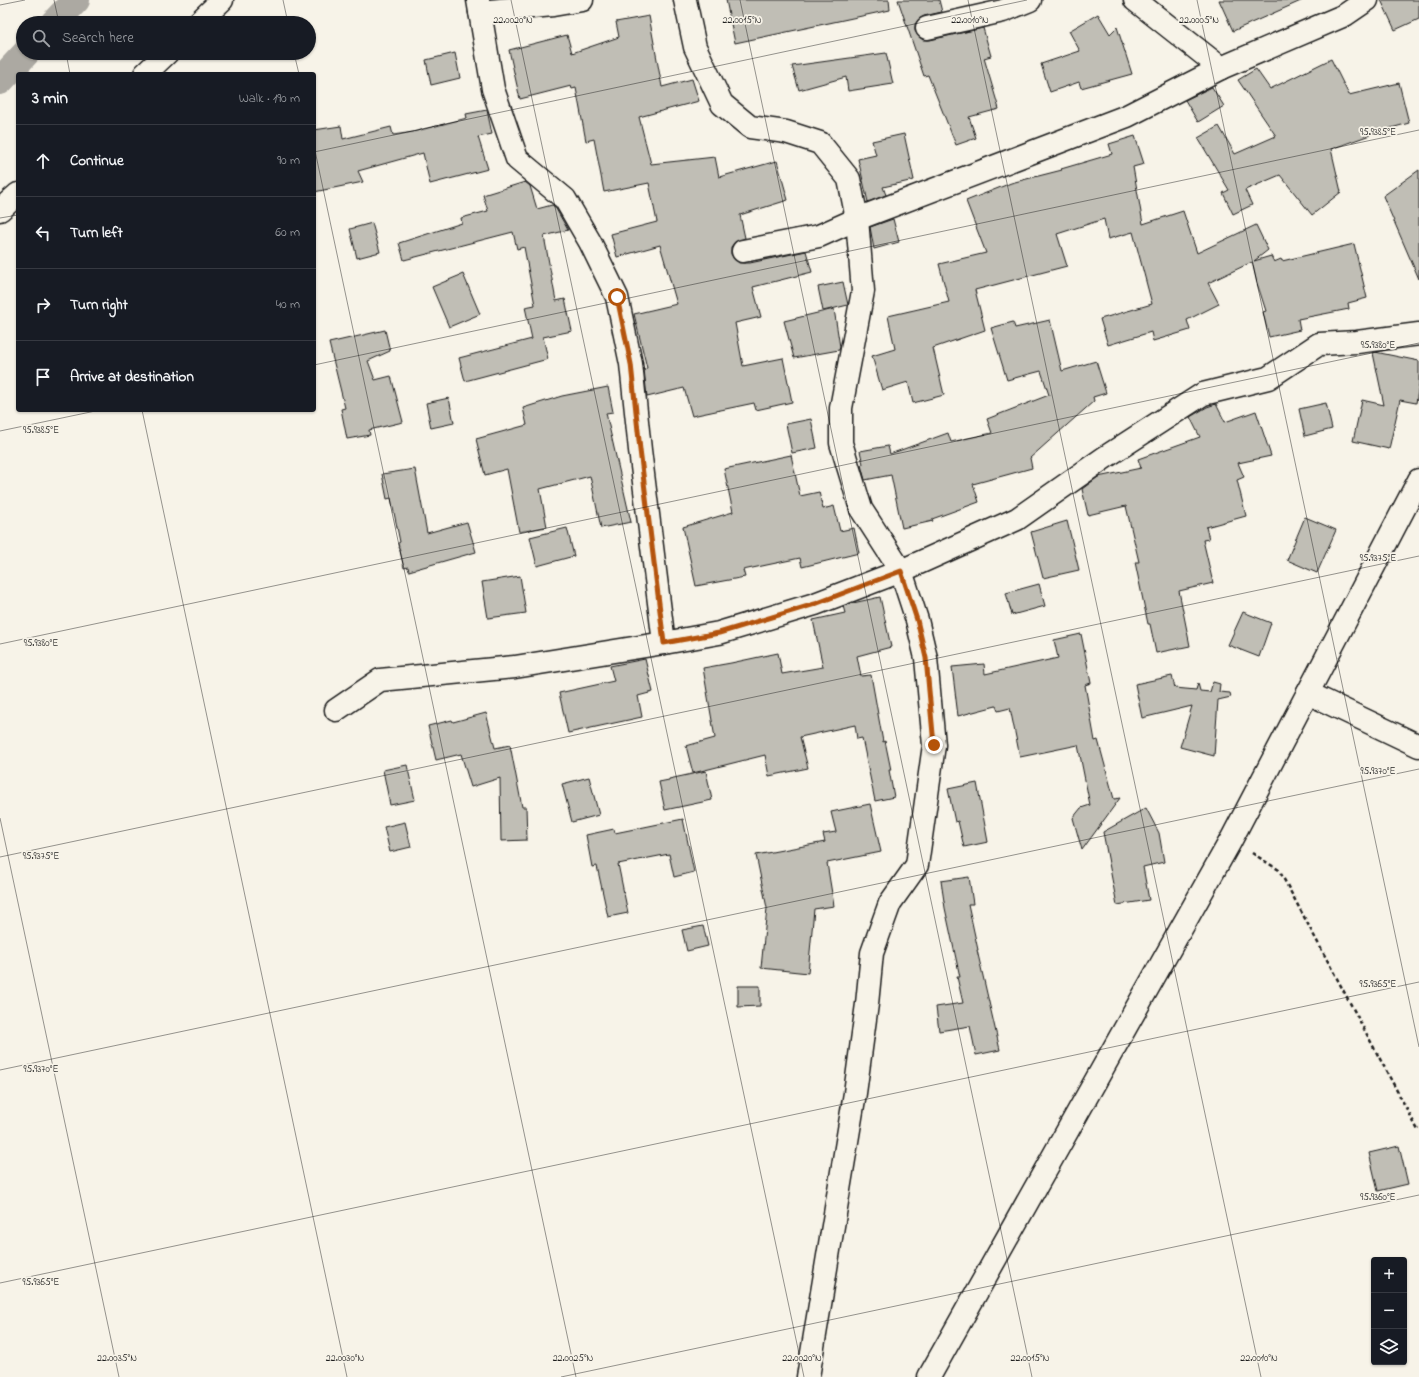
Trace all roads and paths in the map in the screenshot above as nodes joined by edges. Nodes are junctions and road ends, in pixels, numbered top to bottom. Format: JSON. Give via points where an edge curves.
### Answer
{"nodes":[{"id":1,"x":222,"y":0,"type":"edge"},
{"id":2,"x":582,"y":0,"type":"edge"},
{"id":3,"x":685,"y":0,"type":"edge"},
{"id":4,"x":1030,"y":0,"type":"edge"},
{"id":5,"x":1135,"y":0,"type":"edge"},
{"id":6,"x":1367,"y":0,"type":"edge"},
{"id":7,"x":479,"y":6,"type":"edge"},
{"id":8,"x":205,"y":16,"type":"edge"},
{"id":9,"x":927,"y":28,"type":"dead end"},
{"id":10,"x":160,"y":60,"type":"edge"},
{"id":11,"x":1221,"y":68,"type":"junction"},
{"id":12,"x":147,"y":72,"type":"edge"},
{"id":13,"x":16,"y":196,"type":"edge"},
{"id":14,"x":0,"y":210,"type":"edge"},
{"id":15,"x":857,"y":219,"type":"junction"},
{"id":16,"x":743,"y":251,"type":"dead end"},
{"id":17,"x":1419,"y":334,"type":"edge"},
{"id":18,"x":1419,"y":480,"type":"edge"},
{"id":19,"x":901,"y":571,"type":"junction"},
{"id":20,"x":664,"y":643,"type":"junction"},
{"id":21,"x":1308,"y":693,"type":"junction"},
{"id":22,"x":336,"y":710,"type":"dead end"},
{"id":23,"x":1419,"y":746,"type":"edge"},
{"id":24,"x":1231,"y":840,"type":"junction"},
{"id":25,"x":1419,"y":1132,"type":"edge"},
{"id":26,"x":808,"y":1377,"type":"edge"},
{"id":27,"x":929,"y":1377,"type":"edge"}],
"edges":[{"from":1,"to":8,"type":"street"},
{"from":2,"to":7,"type":"street","via":[[553,6]]},
{"from":3,"to":15,"type":"street","via":[[695,47],[722,104],[750,127],[786,132],[820,143],[848,179]]},
{"from":4,"to":9,"type":"street","via":[[1003,12]]},
{"from":5,"to":11,"type":"street"},
{"from":6,"to":11,"type":"street","via":[[1345,15]]},
{"from":7,"to":20,"type":"street","via":[[493,89],[517,159],[566,199],[617,297],[631,364]]},
{"from":10,"to":12,"type":"street"},
{"from":11,"to":15,"type":"street","via":[[1127,116]]},
{"from":13,"to":14,"type":"street"},
{"from":15,"to":16,"type":"street","via":[[819,236]]},
{"from":15,"to":19,"type":"street","via":[[863,291],[842,408],[841,444],[861,509]]},
{"from":17,"to":19,"type":"street","via":[[1319,344],[1268,378],[1203,394],[1104,458],[1017,519]]},
{"from":18,"to":21,"type":"street"},
{"from":19,"to":20,"type":"street","via":[[815,604],[719,633]]},
{"from":19,"to":26,"type":"street","via":[[926,658],[934,745],[917,865],[890,903],[872,953],[855,1093]]},
{"from":20,"to":22,"type":"street","via":[[515,667],[380,680]]},
{"from":21,"to":23,"type":"street"},
{"from":21,"to":24,"type":"street"},
{"from":24,"to":25,"type":"path","via":[[1279,870]]},
{"from":24,"to":27,"type":"street"}]}
